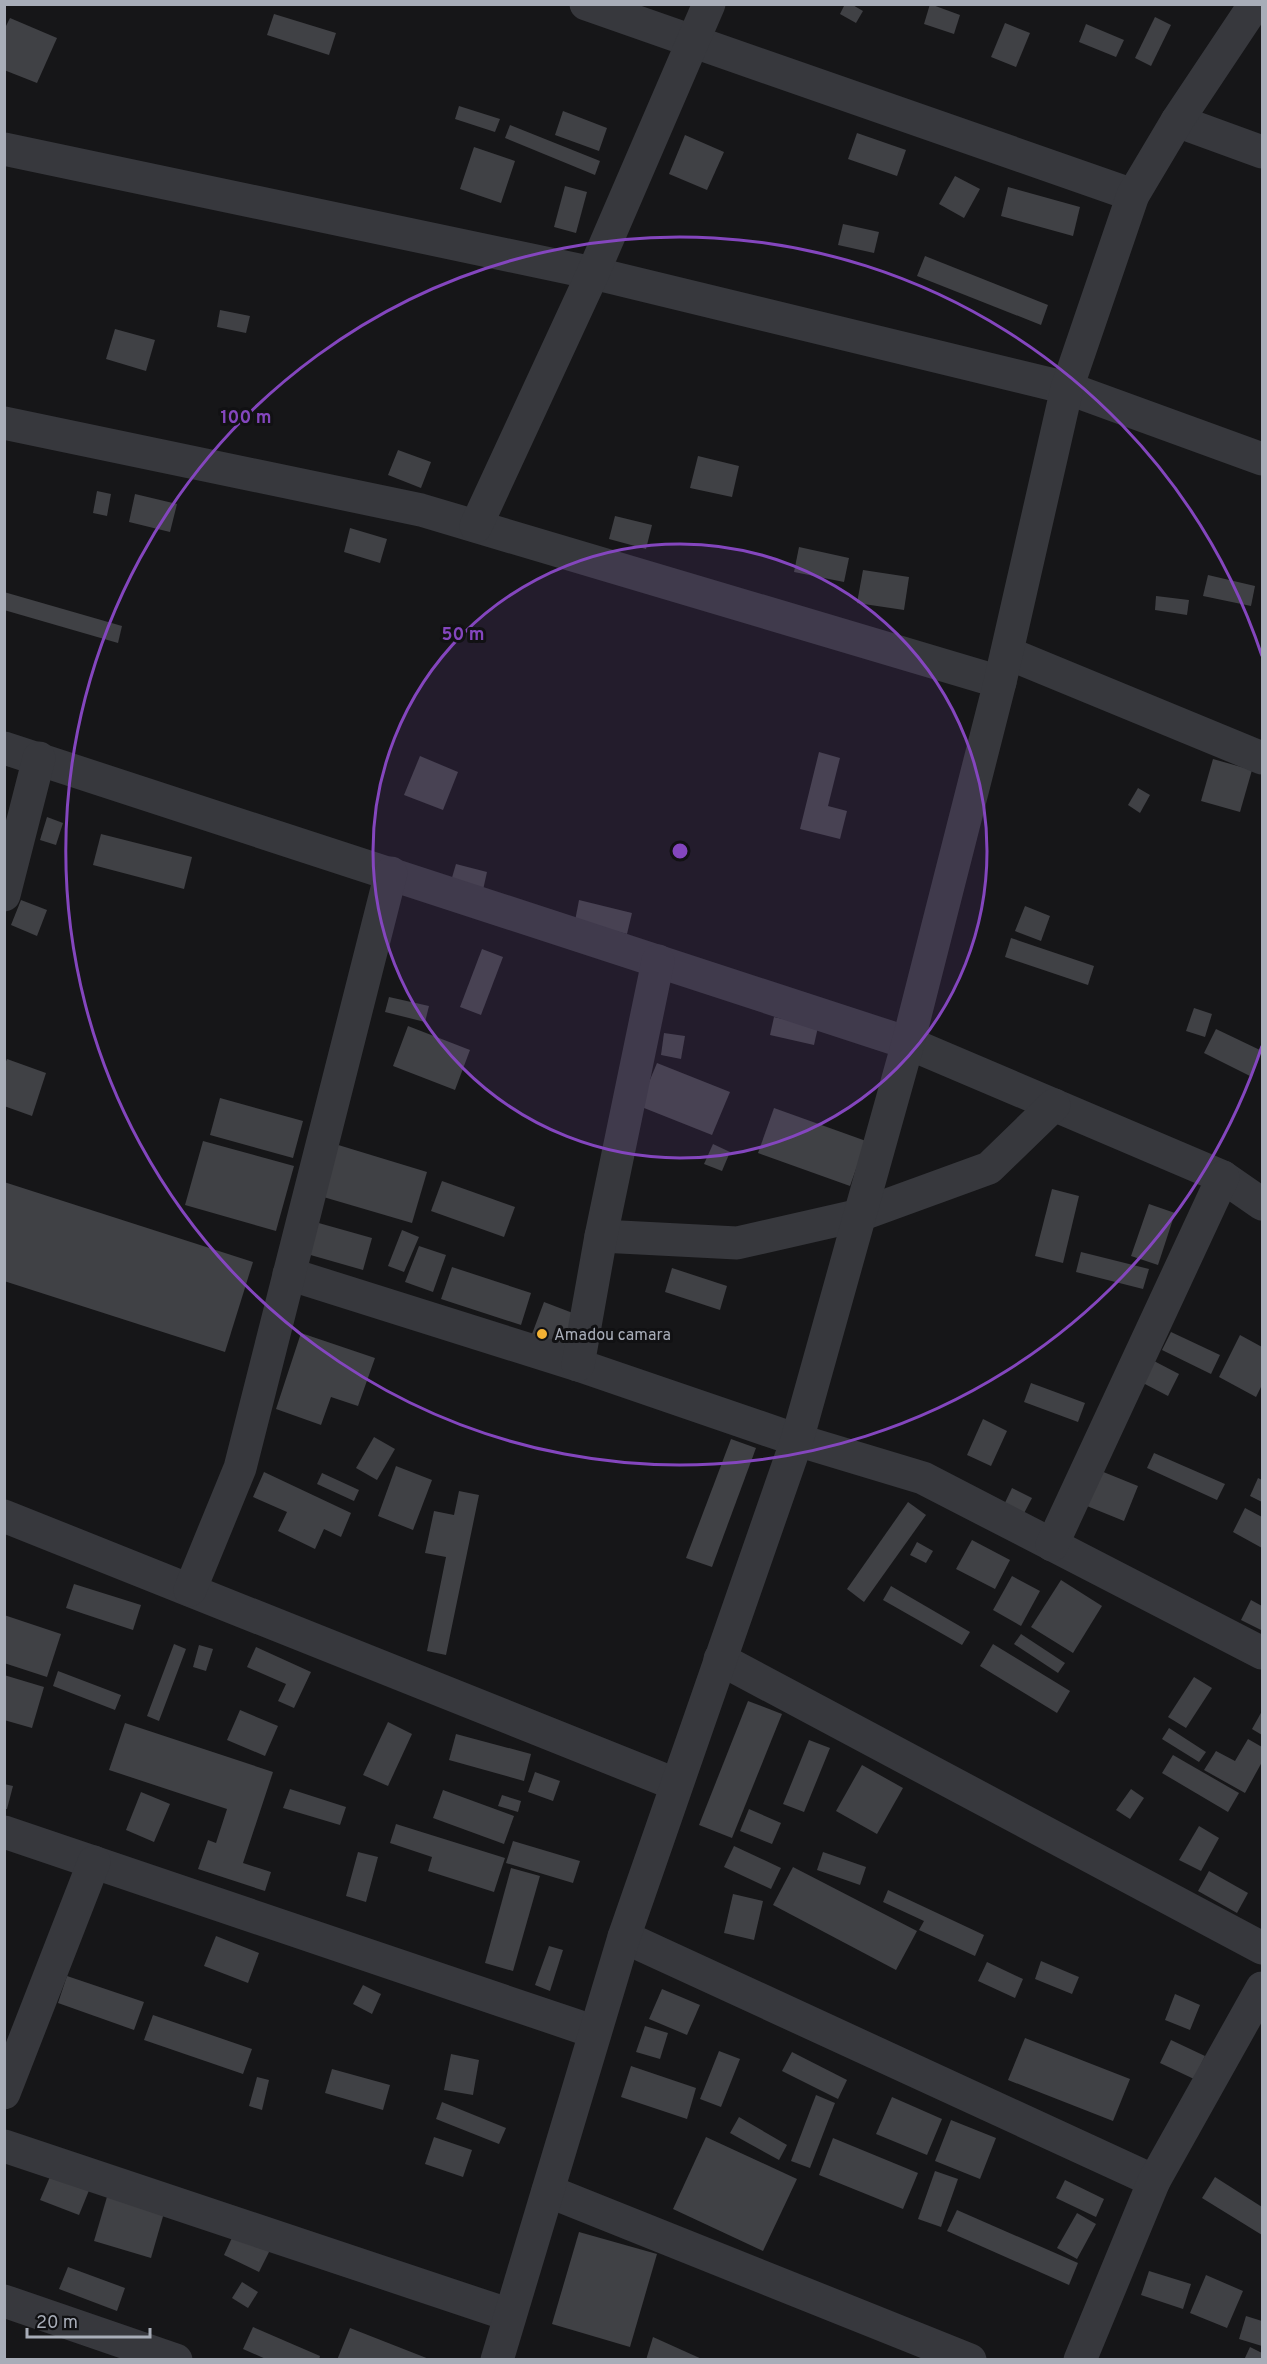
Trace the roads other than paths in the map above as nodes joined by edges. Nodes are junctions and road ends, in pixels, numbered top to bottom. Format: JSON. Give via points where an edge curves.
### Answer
{"nodes":[{"id":1,"x":586,"y":4,"type":"edge"},
{"id":2,"x":709,"y":4,"type":"edge"},
{"id":3,"x":1255,"y":4,"type":"edge"},
{"id":4,"x":693,"y":42,"type":"junction"},
{"id":5,"x":1178,"y":121,"type":"junction"},
{"id":6,"x":4,"y":149,"type":"edge"},
{"id":7,"x":1263,"y":152,"type":"edge"},
{"id":8,"x":1132,"y":195,"type":"junction"},
{"id":9,"x":593,"y":273,"type":"junction"},
{"id":10,"x":1067,"y":388,"type":"junction"},
{"id":11,"x":4,"y":423,"type":"edge"},
{"id":12,"x":1263,"y":459,"type":"edge"},
{"id":13,"x":476,"y":526,"type":"junction"},
{"id":14,"x":1004,"y":667,"type":"junction"},
{"id":15,"x":4,"y":748,"type":"edge"},
{"id":16,"x":39,"y":758,"type":"junction"},
{"id":17,"x":1263,"y":758,"type":"edge"},
{"id":18,"x":391,"y":873,"type":"junction"},
{"id":19,"x":4,"y":895,"type":"edge"},
{"id":20,"x":658,"y":961,"type":"junction"},
{"id":21,"x":909,"y":1042,"type":"junction"},
{"id":22,"x":1054,"y":1105,"type":"junction"},
{"id":23,"x":1223,"y":1177,"type":"junction"},
{"id":24,"x":1263,"y":1204,"type":"edge"},
{"id":25,"x":860,"y":1215,"type":"junction"},
{"id":26,"x":601,"y":1236,"type":"junction"},
{"id":27,"x":289,"y":1274,"type":"junction"},
{"id":28,"x":578,"y":1365,"type":"junction"},
{"id":29,"x":797,"y":1440,"type":"junction"},
{"id":30,"x":4,"y":1516,"type":"edge"},
{"id":31,"x":1052,"y":1545,"type":"junction"},
{"id":32,"x":190,"y":1590,"type":"junction"},
{"id":33,"x":1263,"y":1653,"type":"edge"},
{"id":34,"x":720,"y":1659,"type":"junction"},
{"id":35,"x":675,"y":1784,"type":"junction"},
{"id":36,"x":4,"y":1832,"type":"edge"},
{"id":37,"x":94,"y":1862,"type":"junction"},
{"id":38,"x":624,"y":1936,"type":"junction"},
{"id":39,"x":1263,"y":1948,"type":"edge"},
{"id":40,"x":1263,"y":1988,"type":"edge"},
{"id":41,"x":596,"y":2032,"type":"junction"},
{"id":42,"x":4,"y":2093,"type":"edge"},
{"id":43,"x":4,"y":2146,"type":"edge"},
{"id":44,"x":1154,"y":2181,"type":"junction"},
{"id":45,"x":548,"y":2191,"type":"junction"},
{"id":46,"x":4,"y":2301,"type":"edge"},
{"id":47,"x":510,"y":2315,"type":"junction"},
{"id":48,"x":176,"y":2360,"type":"edge"},
{"id":49,"x":497,"y":2360,"type":"edge"},
{"id":50,"x":970,"y":2360,"type":"edge"},
{"id":51,"x":1080,"y":2360,"type":"edge"}],
"edges":[{"from":1,"to":4,"type":"street"},
{"from":2,"to":4,"type":"street"},
{"from":3,"to":5,"type":"street"},
{"from":4,"to":8,"type":"street"},
{"from":4,"to":9,"type":"street"},
{"from":5,"to":7,"type":"street"},
{"from":5,"to":8,"type":"street"},
{"from":6,"to":9,"type":"street"},
{"from":8,"to":10,"type":"street"},
{"from":9,"to":10,"type":"street"},
{"from":9,"to":13,"type":"street"},
{"from":10,"to":12,"type":"street"},
{"from":10,"to":14,"type":"street"},
{"from":11,"to":13,"type":"street","via":[[421,510]]},
{"from":13,"to":14,"type":"street"},
{"from":14,"to":17,"type":"street"},
{"from":14,"to":21,"type":"street"},
{"from":15,"to":16,"type":"street"},
{"from":16,"to":18,"type":"street"},
{"from":16,"to":19,"type":"street"},
{"from":18,"to":20,"type":"street"},
{"from":18,"to":27,"type":"street"},
{"from":20,"to":21,"type":"street"},
{"from":20,"to":26,"type":"street"},
{"from":21,"to":22,"type":"street"},
{"from":21,"to":25,"type":"street"},
{"from":22,"to":23,"type":"street"},
{"from":22,"to":25,"type":"street","via":[[989,1168]]},
{"from":23,"to":24,"type":"street"},
{"from":23,"to":31,"type":"street"},
{"from":25,"to":26,"type":"street","via":[[737,1243]]},
{"from":25,"to":29,"type":"street"},
{"from":26,"to":28,"type":"street"},
{"from":27,"to":28,"type":"street"},
{"from":27,"to":32,"type":"street","via":[[240,1468]]},
{"from":28,"to":29,"type":"street"},
{"from":29,"to":31,"type":"street","via":[[923,1478]]},
{"from":29,"to":34,"type":"street"},
{"from":30,"to":32,"type":"street"},
{"from":31,"to":33,"type":"street"},
{"from":32,"to":35,"type":"street"},
{"from":34,"to":35,"type":"street"},
{"from":34,"to":39,"type":"street"},
{"from":35,"to":38,"type":"street"},
{"from":36,"to":37,"type":"street"},
{"from":37,"to":41,"type":"street"},
{"from":37,"to":42,"type":"street"},
{"from":38,"to":41,"type":"street"},
{"from":38,"to":44,"type":"street"},
{"from":40,"to":44,"type":"street"},
{"from":41,"to":45,"type":"street"},
{"from":43,"to":47,"type":"street"},
{"from":44,"to":51,"type":"street"},
{"from":45,"to":47,"type":"street"},
{"from":45,"to":50,"type":"street"},
{"from":46,"to":48,"type":"street"},
{"from":47,"to":49,"type":"street"}]}
